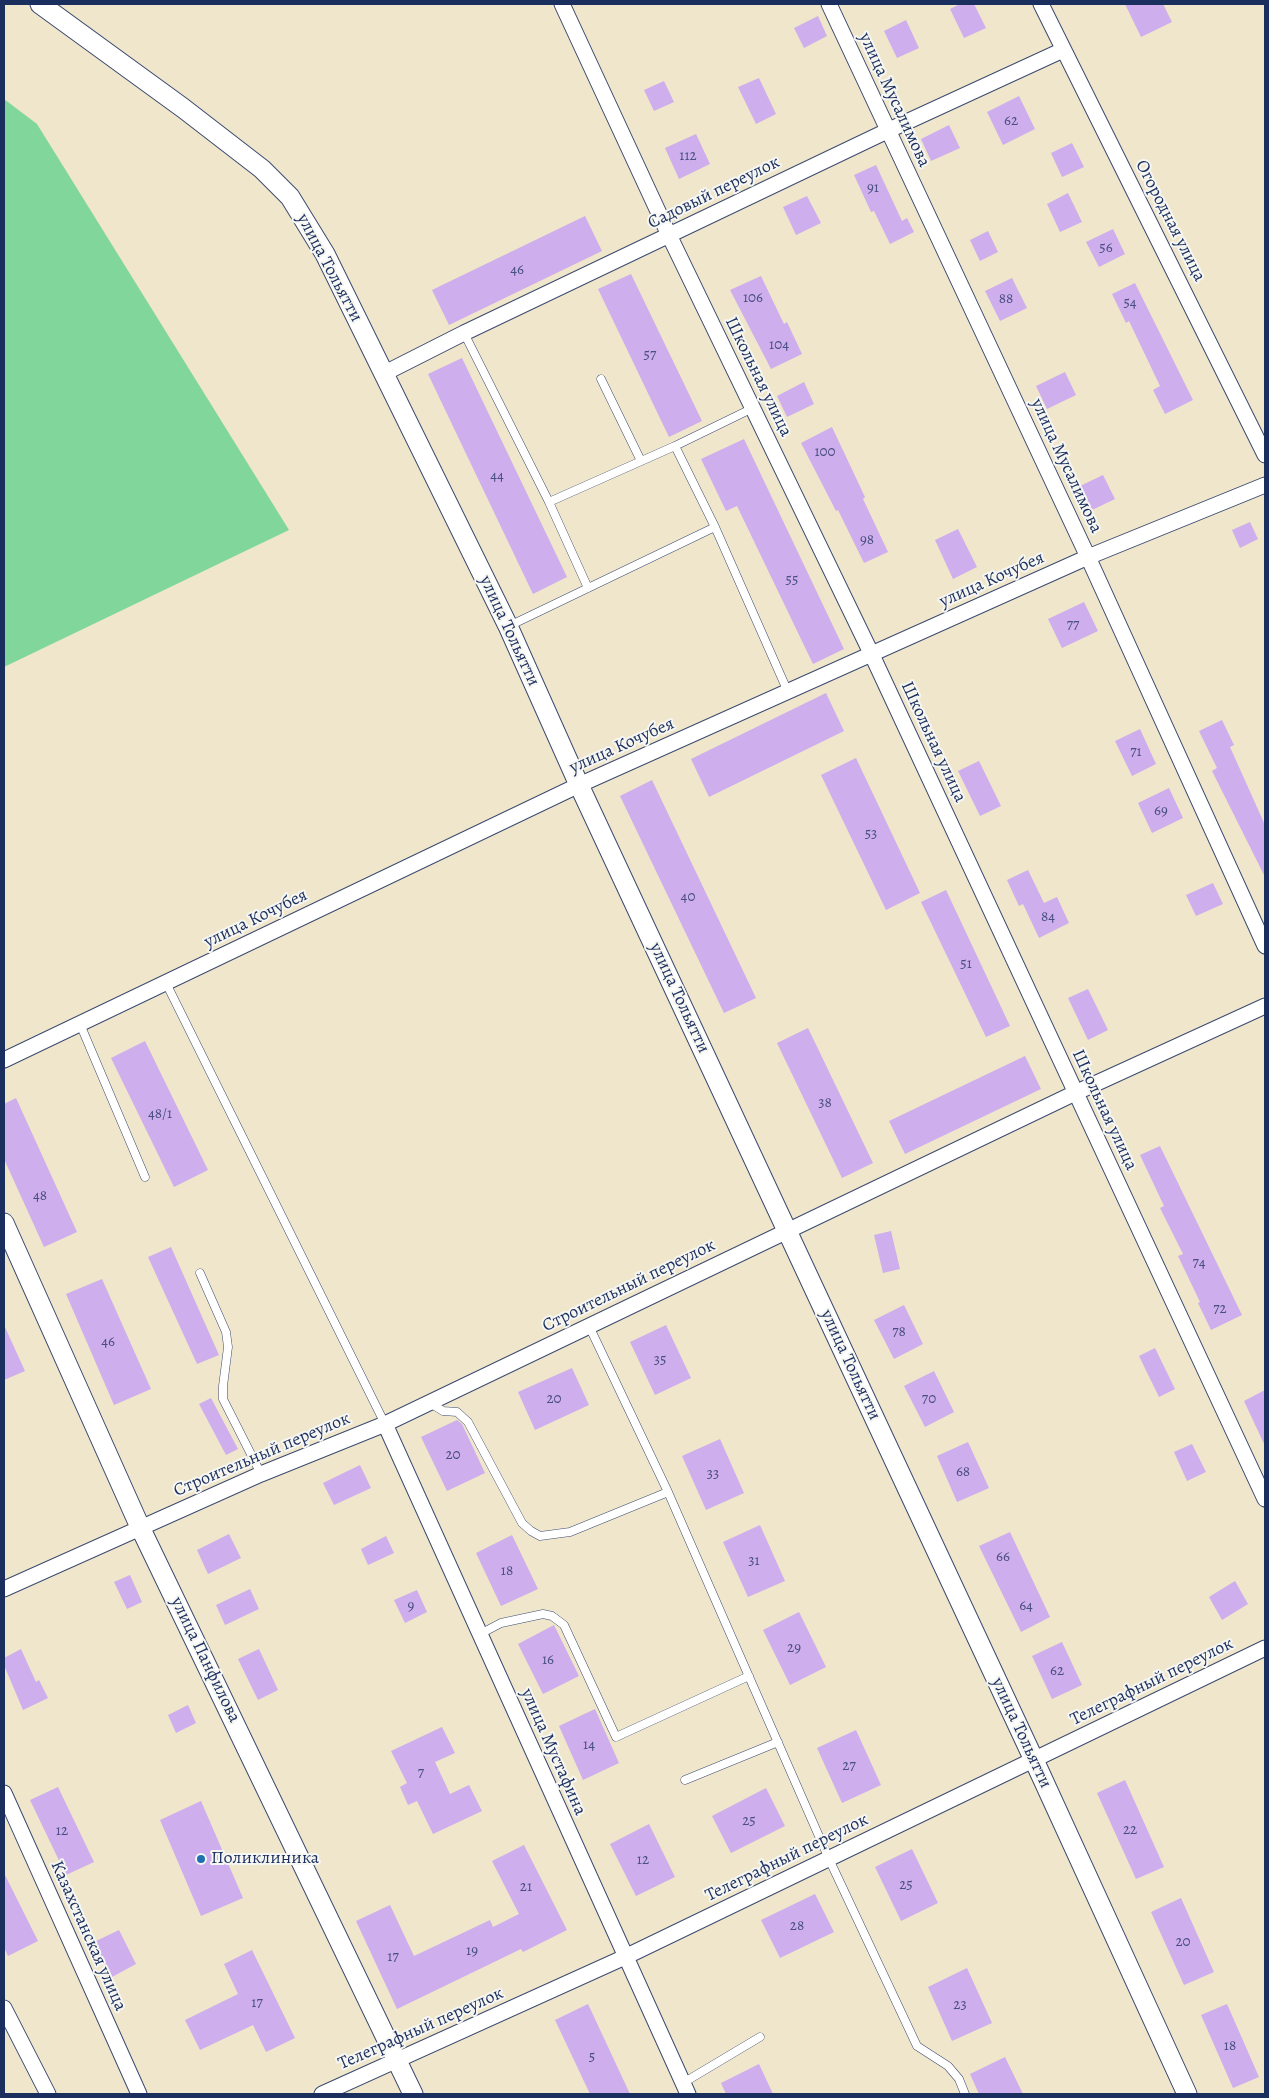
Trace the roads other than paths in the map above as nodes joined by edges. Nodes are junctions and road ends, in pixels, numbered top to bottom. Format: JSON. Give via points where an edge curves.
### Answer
{"nodes":[{"id":1,"x":562,"y":4,"type":"edge"},
{"id":2,"x":829,"y":4,"type":"edge"},
{"id":3,"x":1042,"y":4,"type":"edge"},
{"id":4,"x":43,"y":5,"type":"edge"},
{"id":5,"x":1063,"y":50,"type":"junction"},
{"id":6,"x":887,"y":131,"type":"junction"},
{"id":7,"x":669,"y":235,"type":"junction"},
{"id":8,"x":464,"y":333,"type":"junction"},
{"id":9,"x":383,"y":374,"type":"junction"},
{"id":10,"x":601,"y":380,"type":"dead end"},
{"id":11,"x":753,"y":408,"type":"junction"},
{"id":12,"x":675,"y":446,"type":"junction"},
{"id":13,"x":1265,"y":455,"type":"edge"},
{"id":14,"x":641,"y":460,"type":"junction"},
{"id":15,"x":1265,"y":485,"type":"edge"},
{"id":16,"x":549,"y":502,"type":"junction"},
{"id":17,"x":715,"y":527,"type":"junction"},
{"id":18,"x":1088,"y":557,"type":"junction"},
{"id":19,"x":588,"y":588,"type":"junction"},
{"id":20,"x":508,"y":626,"type":"junction"},
{"id":21,"x":872,"y":655,"type":"junction"},
{"id":22,"x":788,"y":692,"type":"junction"},
{"id":23,"x":579,"y":785,"type":"junction"},
{"id":24,"x":1265,"y":946,"type":"edge"},
{"id":25,"x":166,"y":983,"type":"junction"},
{"id":26,"x":1265,"y":1006,"type":"edge"},
{"id":27,"x":80,"y":1024,"type":"junction"},
{"id":28,"x":4,"y":1060,"type":"edge"},
{"id":29,"x":1075,"y":1093,"type":"junction"},
{"id":30,"x":145,"y":1177,"type":"dead end"},
{"id":31,"x":4,"y":1223,"type":"edge"},
{"id":32,"x":788,"y":1230,"type":"junction"},
{"id":33,"x":200,"y":1273,"type":"dead end"},
{"id":34,"x":589,"y":1326,"type":"junction"},
{"id":35,"x":430,"y":1403,"type":"junction"},
{"id":36,"x":385,"y":1424,"type":"junction"},
{"id":37,"x":260,"y":1474,"type":"junction"},
{"id":38,"x":668,"y":1492,"type":"junction"},
{"id":39,"x":1265,"y":1499,"type":"edge"},
{"id":40,"x":140,"y":1527,"type":"junction"},
{"id":41,"x":4,"y":1589,"type":"edge"},
{"id":42,"x":480,"y":1634,"type":"junction"},
{"id":43,"x":1265,"y":1648,"type":"edge"},
{"id":44,"x":749,"y":1676,"type":"junction"},
{"id":45,"x":778,"y":1742,"type":"junction"},
{"id":46,"x":1034,"y":1760,"type":"junction"},
{"id":47,"x":685,"y":1780,"type":"dead end"},
{"id":48,"x":4,"y":1793,"type":"edge"},
{"id":49,"x":829,"y":1859,"type":"junction"},
{"id":50,"x":625,"y":1957,"type":"junction"},
{"id":51,"x":4,"y":2008,"type":"edge"},
{"id":52,"x":760,"y":2037,"type":"dead end"},
{"id":53,"x":397,"y":2061,"type":"junction"},
{"id":54,"x":686,"y":2089,"type":"edge"},
{"id":55,"x":48,"y":2094,"type":"edge"},
{"id":56,"x":139,"y":2094,"type":"edge"},
{"id":57,"x":322,"y":2094,"type":"edge"},
{"id":58,"x":413,"y":2094,"type":"edge"},
{"id":59,"x":965,"y":2094,"type":"edge"},
{"id":60,"x":1187,"y":2094,"type":"edge"}],
"edges":[{"from":1,"to":7,"type":"street","name":"Школьная улица"},
{"from":2,"to":6,"type":"street","name":"улица Мусалимова"},
{"from":3,"to":5,"type":"street","name":"Огородная улица"},
{"from":4,"to":9,"type":"street","name":"улица Тольятти","via":[[262,169],[290,197],[325,254]]},
{"from":5,"to":6,"type":"street","name":"Садовый переулок"},
{"from":5,"to":13,"type":"street","name":"Огородная улица"},
{"from":6,"to":7,"type":"street","name":"Садовый переулок"},
{"from":6,"to":18,"type":"street","name":"улица Мусалимова"},
{"from":7,"to":8,"type":"street","name":"Садовый переулок"},
{"from":7,"to":11,"type":"street","name":"Школьная улица"},
{"from":8,"to":9,"type":"street","name":"Садовый переулок"},
{"from":8,"to":16,"type":"lane"},
{"from":9,"to":20,"type":"street","name":"улица Тольятти"},
{"from":10,"to":14,"type":"lane"},
{"from":11,"to":12,"type":"lane"},
{"from":11,"to":21,"type":"street","name":"Школьная улица"},
{"from":12,"to":14,"type":"lane"},
{"from":12,"to":17,"type":"lane"},
{"from":14,"to":16,"type":"lane"},
{"from":15,"to":18,"type":"street","name":"улица Кочубея"},
{"from":16,"to":19,"type":"lane"},
{"from":17,"to":19,"type":"lane"},
{"from":17,"to":22,"type":"lane"},
{"from":18,"to":21,"type":"street","name":"улица Кочубея"},
{"from":18,"to":24,"type":"street","name":"улица Мусалимова"},
{"from":19,"to":20,"type":"lane"},
{"from":20,"to":23,"type":"street","name":"улица Тольятти"},
{"from":21,"to":22,"type":"street","name":"улица Кочубея"},
{"from":21,"to":29,"type":"street","name":"Школьная улица"},
{"from":22,"to":23,"type":"street","name":"улица Кочубея"},
{"from":23,"to":25,"type":"street","name":"улица Кочубея"},
{"from":23,"to":32,"type":"street","name":"улица Тольятти"},
{"from":25,"to":27,"type":"street","name":"улица Кочубея"},
{"from":25,"to":36,"type":"lane"},
{"from":26,"to":29,"type":"street","name":"Строительный переулок"},
{"from":27,"to":28,"type":"street","name":"улица Кочубея"},
{"from":27,"to":30,"type":"lane"},
{"from":29,"to":32,"type":"street","name":"Строительный переулок"},
{"from":29,"to":39,"type":"street","name":"Школьная улица"},
{"from":31,"to":40,"type":"street","name":"улица Панфилова"},
{"from":32,"to":34,"type":"street","name":"Строительный переулок"},
{"from":32,"to":46,"type":"street","name":"улица Тольятти"},
{"from":33,"to":37,"type":"lane","via":[[226,1332],[228,1347],[223,1399]]},
{"from":34,"to":35,"type":"street","name":"Строительный переулок"},
{"from":34,"to":38,"type":"lane"},
{"from":35,"to":36,"type":"street","name":"Строительный переулок"},
{"from":35,"to":38,"type":"lane","via":[[443,1411],[457,1412],[468,1422],[522,1523],[540,1536],[570,1532]]},
{"from":36,"to":37,"type":"street","name":"Строительный переулок"},
{"from":36,"to":42,"type":"street","name":"улица Мустафина"},
{"from":37,"to":40,"type":"street","name":"Строительный переулок"},
{"from":38,"to":44,"type":"lane"},
{"from":40,"to":41,"type":"street","name":"Строительный переулок"},
{"from":40,"to":53,"type":"street","name":"улица Панфилова"},
{"from":42,"to":44,"type":"lane","via":[[500,1623],[543,1614],[564,1625],[616,1737]]},
{"from":42,"to":50,"type":"street","name":"улица Мустафина"},
{"from":43,"to":46,"type":"street","name":"Телеграфный переулок"},
{"from":44,"to":45,"type":"lane"},
{"from":45,"to":47,"type":"lane"},
{"from":45,"to":49,"type":"lane"},
{"from":46,"to":49,"type":"street","name":"Телеграфный переулок"},
{"from":46,"to":60,"type":"street","name":"улица Тольятти"},
{"from":48,"to":56,"type":"street","name":"Казахстанская улица"},
{"from":49,"to":50,"type":"street","name":"Телеграфный переулок"},
{"from":49,"to":59,"type":"lane","via":[[917,2046],[948,2066],[959,2079]]},
{"from":50,"to":53,"type":"street","name":"Телеграфный переулок"},
{"from":50,"to":54,"type":"street","name":"улица Мустафина"},
{"from":51,"to":55,"type":"street"},
{"from":52,"to":54,"type":"lane"},
{"from":53,"to":57,"type":"street","name":"Телеграфный переулок"},
{"from":53,"to":58,"type":"street","name":"улица Панфилова"}]}
